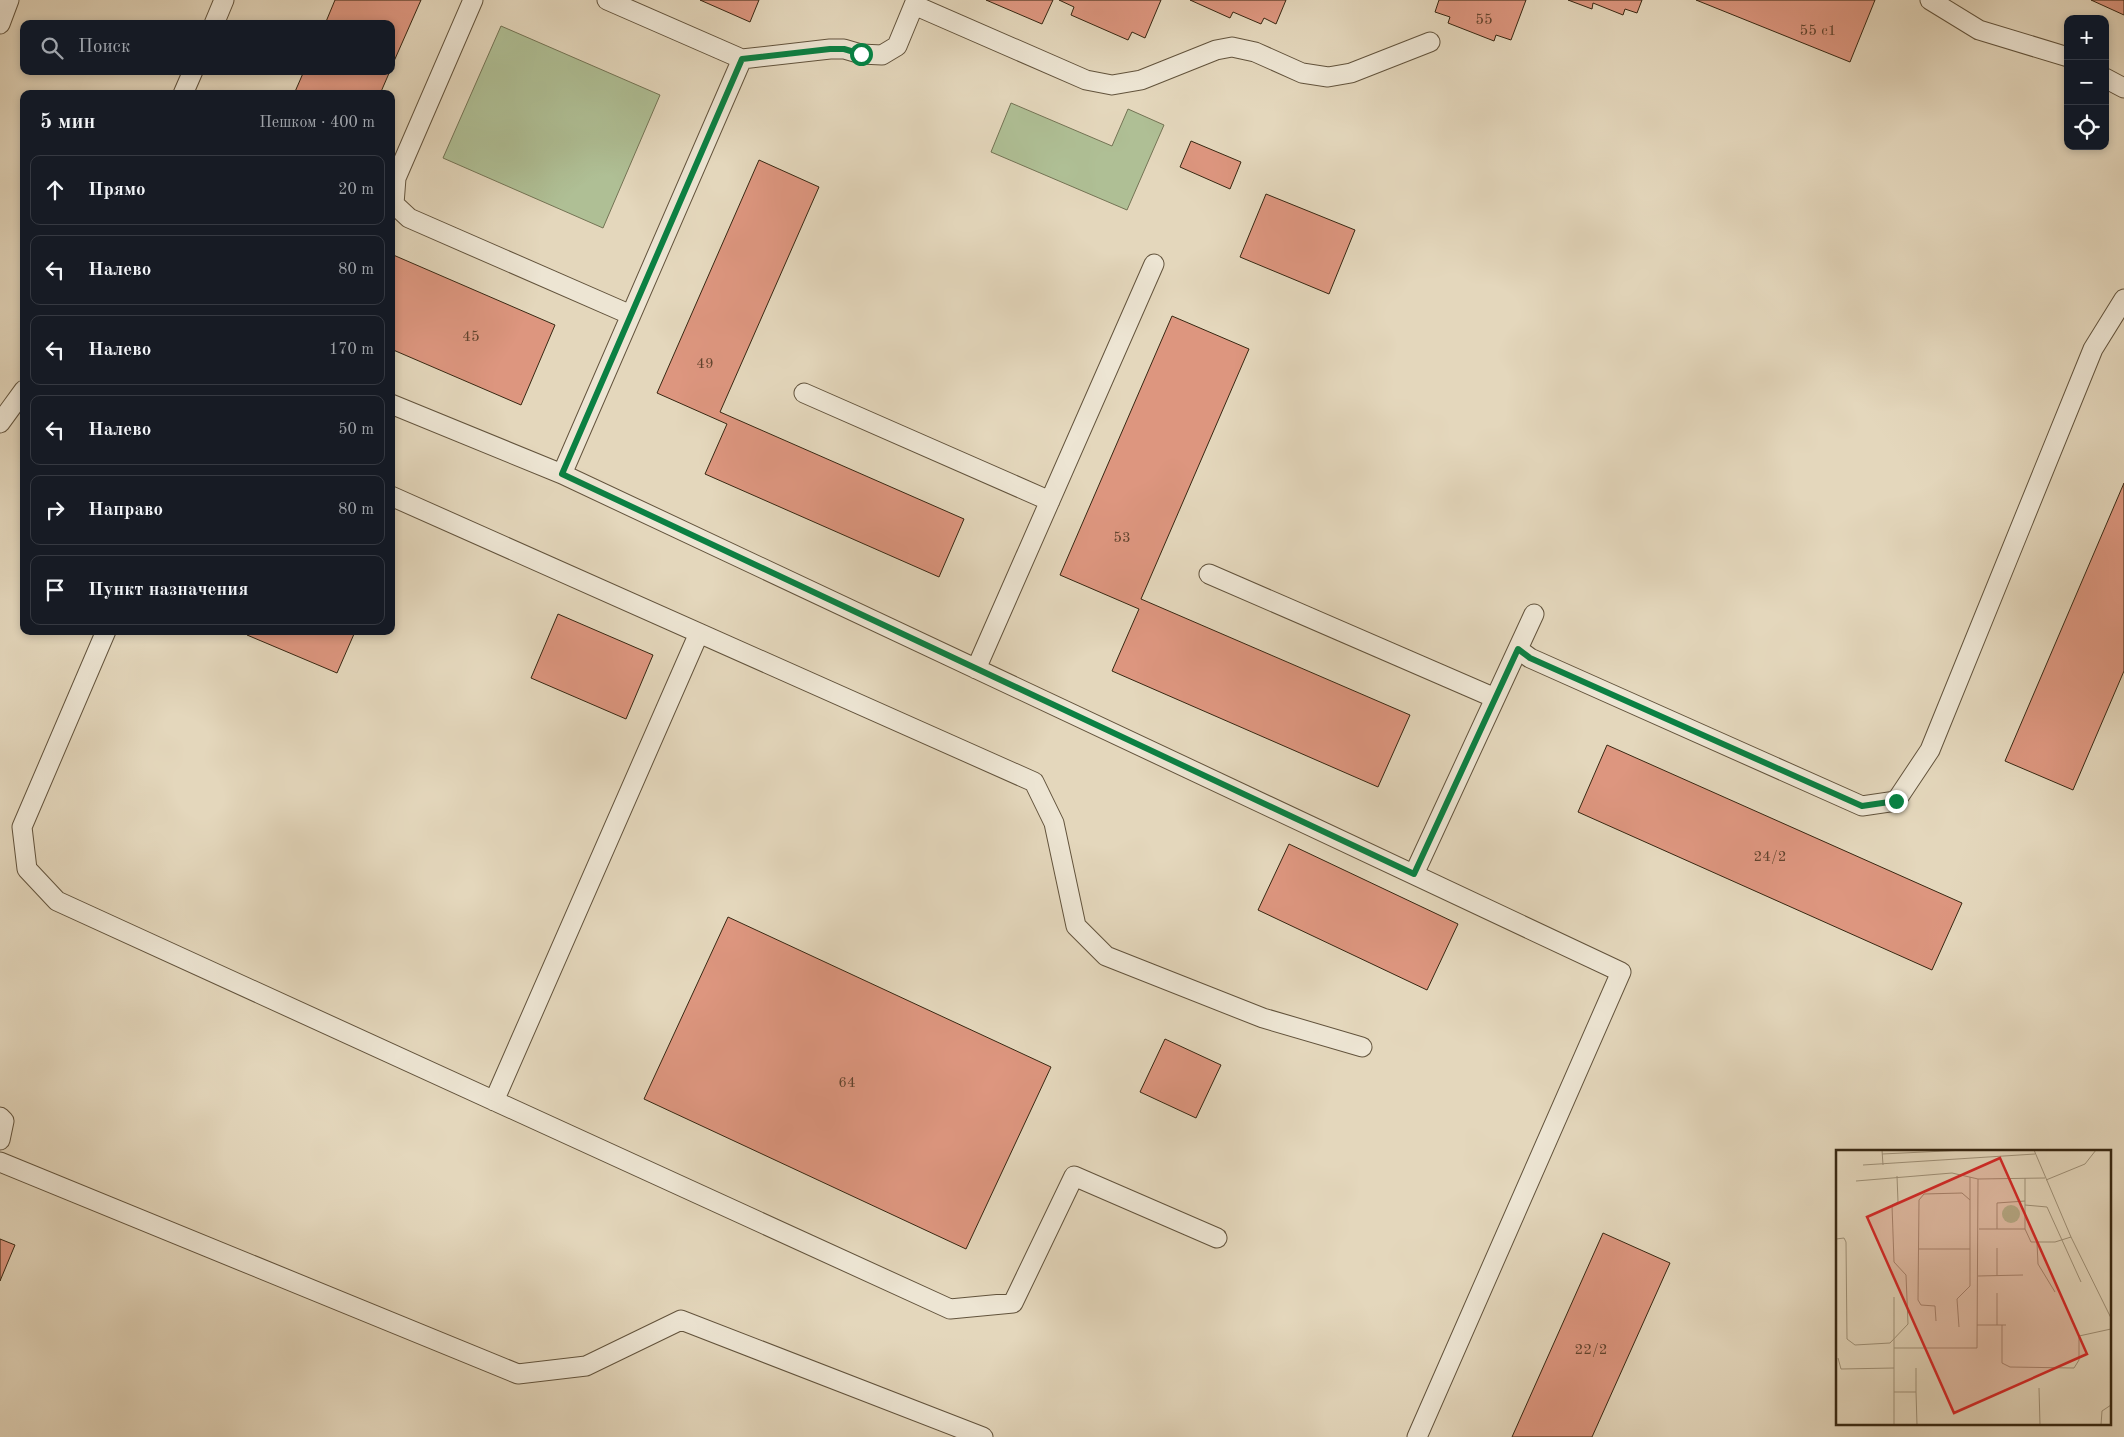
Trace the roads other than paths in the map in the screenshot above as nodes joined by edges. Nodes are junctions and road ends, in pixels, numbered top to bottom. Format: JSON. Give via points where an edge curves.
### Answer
{"nodes":[{"id":1,"x":9,"y":0,"type":"edge"},
{"id":2,"x":224,"y":0,"type":"edge"},
{"id":3,"x":473,"y":0,"type":"edge"},
{"id":4,"x":606,"y":0,"type":"edge"},
{"id":5,"x":1930,"y":0,"type":"edge"},
{"id":6,"x":915,"y":2,"type":"edge"},
{"id":7,"x":216,"y":20,"type":"edge"},
{"id":8,"x":0,"y":24,"type":"edge"},
{"id":9,"x":1430,"y":42,"type":"dead end"},
{"id":10,"x":2064,"y":56,"type":"edge"},
{"id":11,"x":742,"y":59,"type":"junction"},
{"id":12,"x":191,"y":75,"type":"edge"},
{"id":13,"x":2109,"y":80,"type":"edge"},
{"id":14,"x":2124,"y":88,"type":"edge"},
{"id":15,"x":185,"y":90,"type":"edge"},
{"id":16,"x":395,"y":191,"type":"edge"},
{"id":17,"x":395,"y":205,"type":"edge"},
{"id":18,"x":1154,"y":264,"type":"dead end"},
{"id":19,"x":2124,"y":299,"type":"edge"},
{"id":20,"x":631,"y":315,"type":"junction"},
{"id":21,"x":804,"y":393,"type":"dead end"},
{"id":22,"x":20,"y":396,"type":"edge"},
{"id":23,"x":395,"y":406,"type":"edge"},
{"id":24,"x":0,"y":423,"type":"edge"},
{"id":25,"x":562,"y":474,"type":"junction"},
{"id":26,"x":395,"y":498,"type":"edge"},
{"id":27,"x":1050,"y":501,"type":"junction"},
{"id":28,"x":1209,"y":574,"type":"dead end"},
{"id":29,"x":1534,"y":614,"type":"dead end"},
{"id":30,"x":699,"y":633,"type":"junction"},
{"id":31,"x":104,"y":635,"type":"edge"},
{"id":32,"x":1518,"y":649,"type":"junction"},
{"id":33,"x":976,"y":669,"type":"junction"},
{"id":34,"x":1495,"y":698,"type":"junction"},
{"id":35,"x":1414,"y":874,"type":"junction"},
{"id":36,"x":1362,"y":1047,"type":"dead end"},
{"id":37,"x":494,"y":1101,"type":"junction"},
{"id":38,"x":0,"y":1117,"type":"edge"},
{"id":39,"x":0,"y":1140,"type":"edge"},
{"id":40,"x":0,"y":1162,"type":"edge"},
{"id":41,"x":1217,"y":1238,"type":"dead end"},
{"id":42,"x":982,"y":1437,"type":"edge"},
{"id":43,"x":1417,"y":1437,"type":"edge"}],
"edges":[{"from":1,"to":8,"type":"lane"},
{"from":2,"to":7,"type":"lane"},
{"from":3,"to":16,"type":"lane","via":[[396,178]]},
{"from":4,"to":11,"type":"lane"},
{"from":5,"to":10,"type":"lane","via":[[1979,30]]},
{"from":6,"to":9,"type":"lane","via":[[1086,80],[1112,86],[1141,80],[1216,50],[1232,47],[1255,52],[1302,73],[1328,77],[1351,73]]},
{"from":6,"to":11,"type":"lane","via":[[897,46],[882,55],[830,49]]},
{"from":11,"to":20,"type":"lane"},
{"from":12,"to":15,"type":"lane"},
{"from":13,"to":14,"type":"lane"},
{"from":17,"to":20,"type":"lane","via":[[410,218]]},
{"from":18,"to":27,"type":"lane"},
{"from":19,"to":32,"type":"lane","via":[[2093,349],[1930,750],[1896,801],[1862,806],[1530,658]]},
{"from":20,"to":25,"type":"lane"},
{"from":21,"to":27,"type":"lane"},
{"from":22,"to":24,"type":"lane"},
{"from":23,"to":25,"type":"lane"},
{"from":25,"to":33,"type":"lane"},
{"from":26,"to":30,"type":"lane"},
{"from":27,"to":33,"type":"lane"},
{"from":28,"to":34,"type":"lane"},
{"from":29,"to":32,"type":"lane"},
{"from":30,"to":36,"type":"lane","via":[[1034,782],[1054,822],[1076,926],[1106,956],[1263,1018]]},
{"from":30,"to":37,"type":"lane"},
{"from":31,"to":37,"type":"lane","via":[[22,827],[27,869],[57,901]]},
{"from":32,"to":34,"type":"lane"},
{"from":33,"to":35,"type":"lane"},
{"from":34,"to":35,"type":"lane"},
{"from":35,"to":43,"type":"lane","via":[[1622,972]]},
{"from":37,"to":41,"type":"lane","via":[[950,1310],[1014,1303],[1074,1176]]},
{"from":38,"to":39,"type":"lane","via":[[4,1121]]},
{"from":40,"to":42,"type":"lane","via":[[518,1374],[586,1366],[681,1320]]}]}
